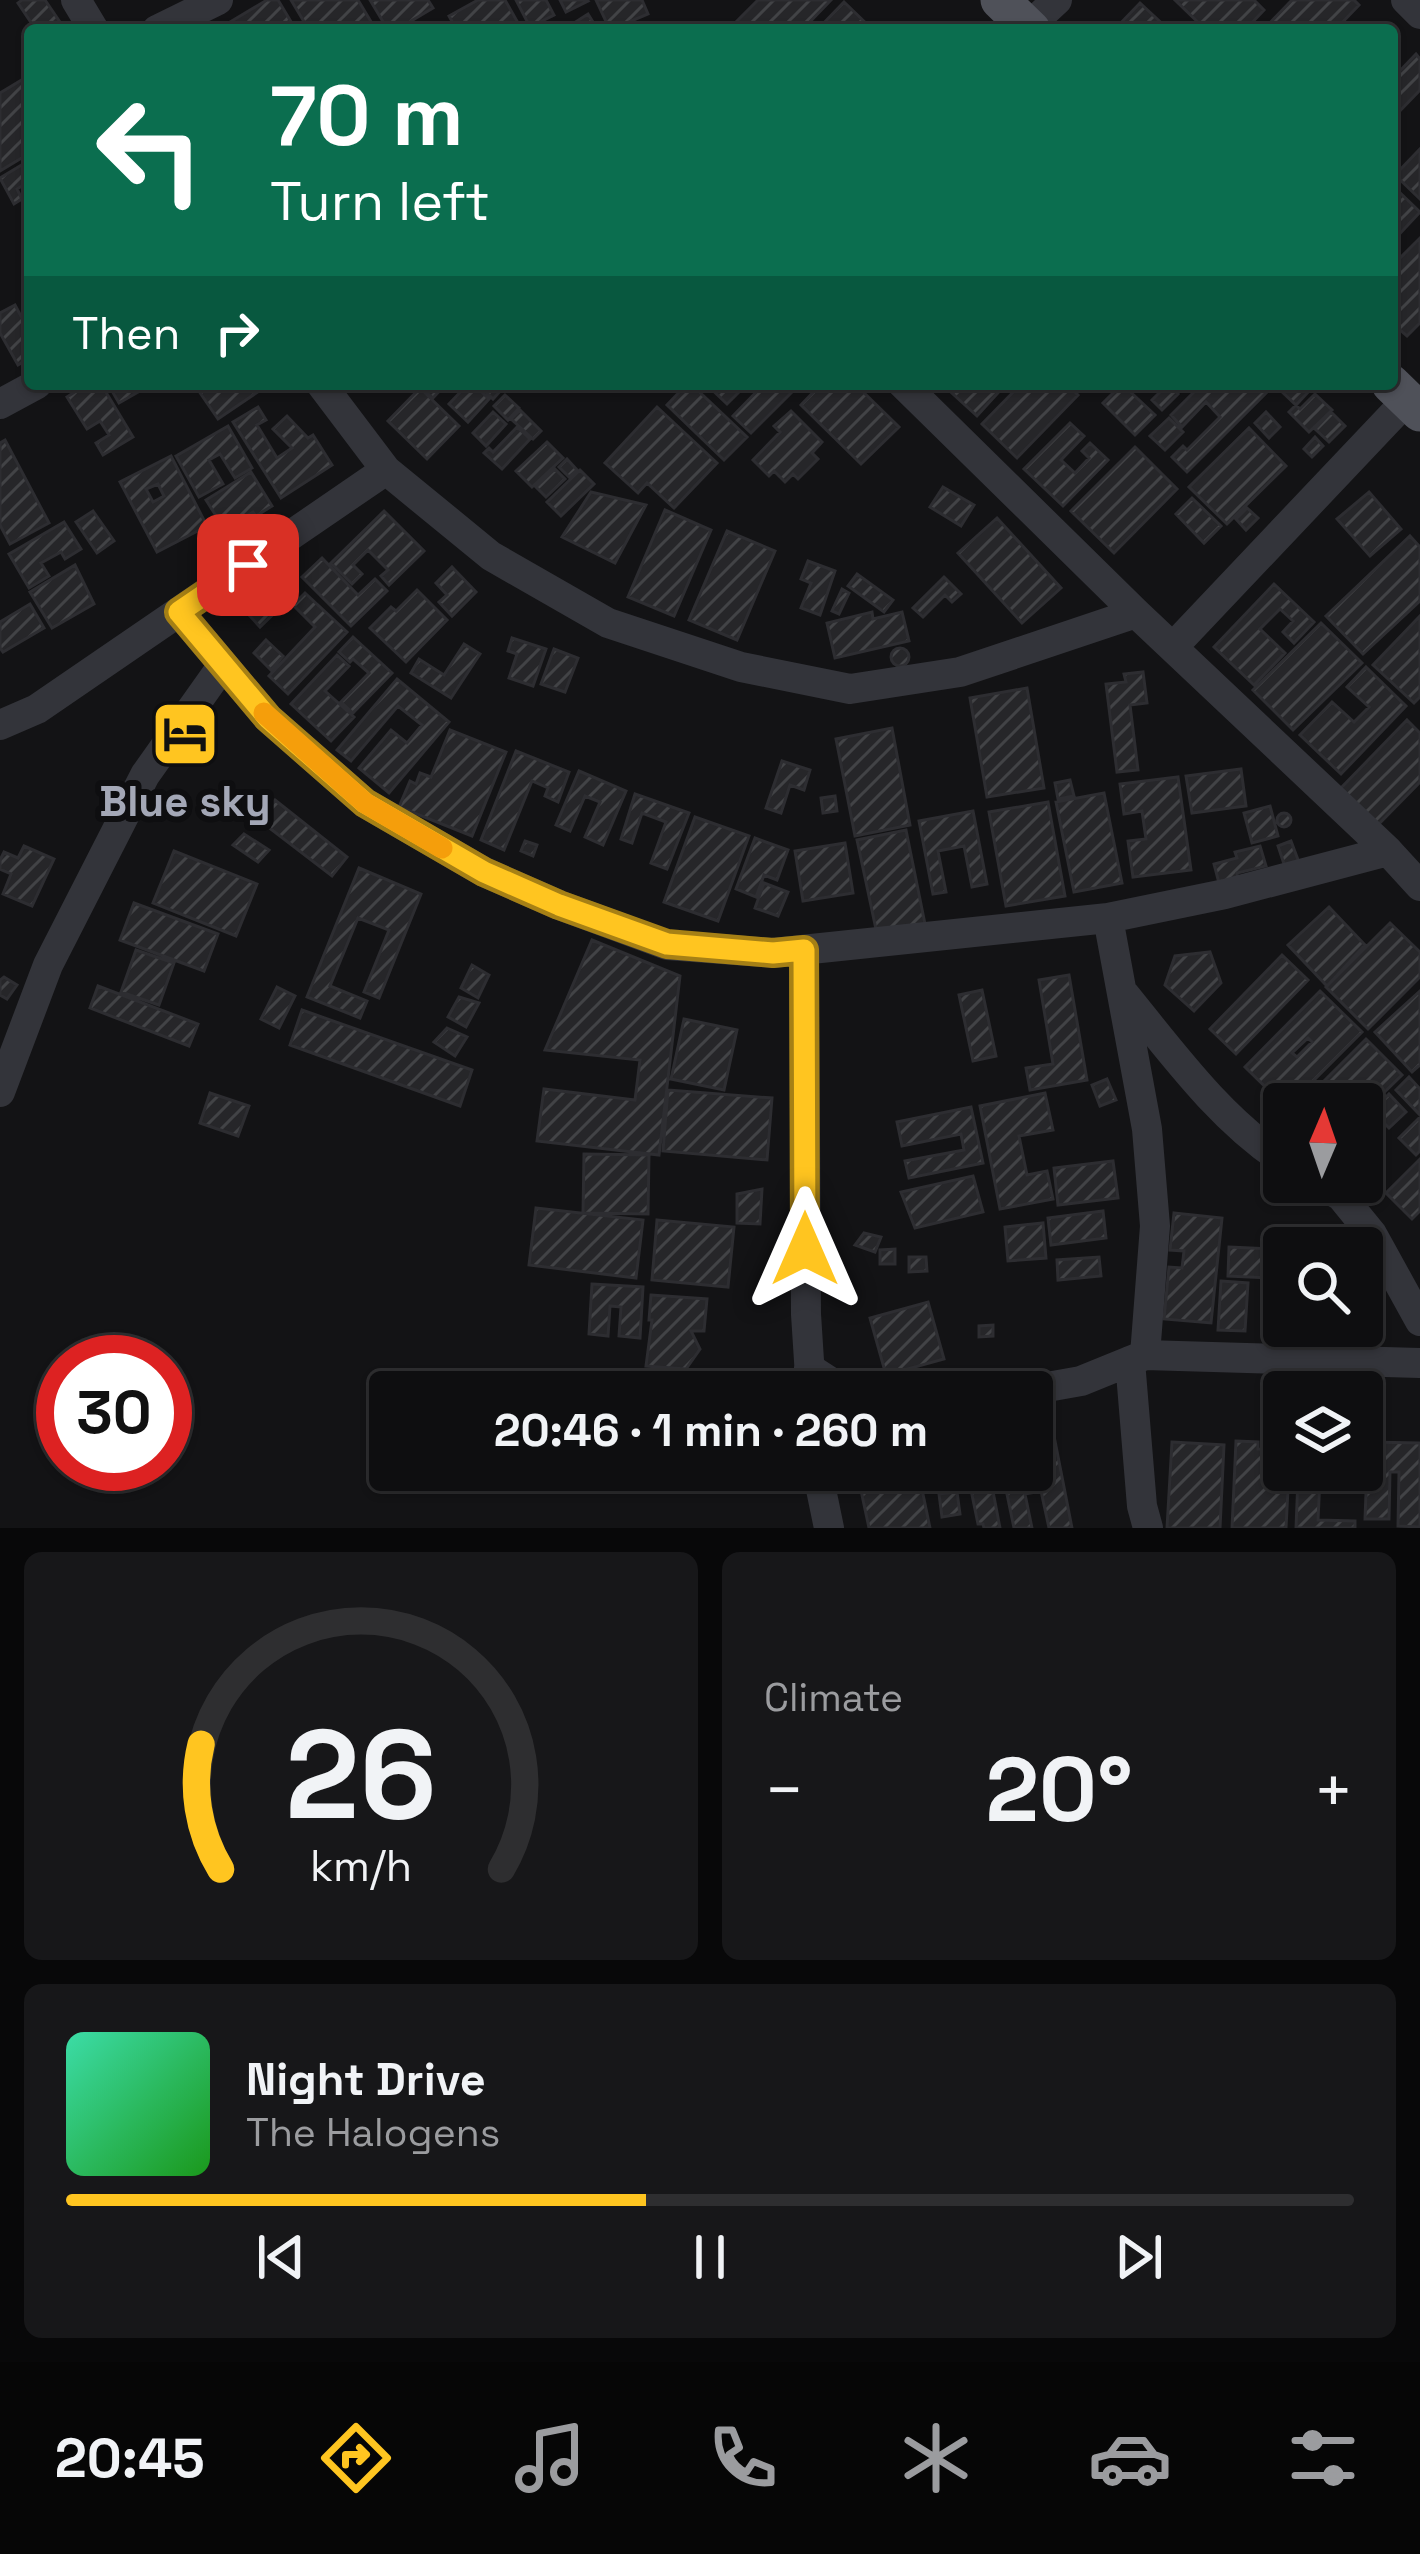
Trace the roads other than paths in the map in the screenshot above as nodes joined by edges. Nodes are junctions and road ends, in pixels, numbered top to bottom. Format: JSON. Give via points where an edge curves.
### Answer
{"nodes":[{"id":1,"x":218,"y":0,"type":"edge"},
{"id":2,"x":1057,"y":0,"type":"edge"},
{"id":3,"x":1406,"y":0,"type":"edge"},
{"id":4,"x":1420,"y":14,"type":"edge"},
{"id":5,"x":1020,"y":19,"type":"edge"},
{"id":6,"x":170,"y":24,"type":"edge"},
{"id":7,"x":326,"y":390,"type":"edge"},
{"id":8,"x":909,"y":390,"type":"edge"},
{"id":9,"x":1406,"y":399,"type":"edge"},
{"id":10,"x":386,"y":470,"type":"junction"},
{"id":11,"x":179,"y":612,"type":"junction"},
{"id":12,"x":1136,"y":613,"type":"junction"},
{"id":13,"x":1174,"y":646,"type":"junction"},
{"id":14,"x":223,"y":664,"type":"junction"},
{"id":15,"x":0,"y":724,"type":"edge"},
{"id":16,"x":1388,"y":851,"type":"junction"},
{"id":17,"x":1420,"y":886,"type":"edge"},
{"id":18,"x":1108,"y":918,"type":"junction"},
{"id":19,"x":804,"y":950,"type":"junction"},
{"id":20,"x":1121,"y":991,"type":"junction"},
{"id":21,"x":0,"y":1092,"type":"edge"},
{"id":22,"x":1263,"y":1145,"type":"edge"},
{"id":23,"x":1347,"y":1203,"type":"edge"},
{"id":24,"x":1420,"y":1321,"type":"edge"},
{"id":25,"x":1138,"y":1358,"type":"junction"},
{"id":26,"x":1420,"y":1363,"type":"edge"},
{"id":27,"x":809,"y":1371,"type":"edge"},
{"id":28,"x":1053,"y":1386,"type":"edge"},
{"id":29,"x":821,"y":1491,"type":"edge"},
{"id":30,"x":829,"y":1528,"type":"edge"},
{"id":31,"x":1148,"y":1528,"type":"edge"}],
"edges":[{"from":1,"to":6,"type":"street"},
{"from":2,"to":5,"type":"street"},
{"from":3,"to":4,"type":"street"},
{"from":7,"to":10,"type":"street"},
{"from":8,"to":12,"type":"street"},
{"from":9,"to":13,"type":"street"},
{"from":10,"to":11,"type":"street"},
{"from":10,"to":12,"type":"street","via":[[491,556],[608,623],[741,667],[850,689],[960,672]]},
{"from":11,"to":14,"type":"street"},
{"from":11,"to":15,"type":"street","via":[[37,709]]},
{"from":12,"to":13,"type":"street"},
{"from":13,"to":16,"type":"street"},
{"from":14,"to":19,"type":"street","via":[[268,718],[365,803],[484,872],[667,944]]},
{"from":14,"to":21,"type":"street","via":[[134,796],[48,965]]},
{"from":16,"to":17,"type":"street"},
{"from":16,"to":18,"type":"street"},
{"from":18,"to":19,"type":"street"},
{"from":18,"to":20,"type":"street"},
{"from":19,"to":27,"type":"street"},
{"from":20,"to":22,"type":"street","via":[[1183,1067]]},
{"from":20,"to":25,"type":"street","via":[[1156,1226]]},
{"from":23,"to":24,"type":"street"},
{"from":25,"to":26,"type":"street"},
{"from":25,"to":28,"type":"street"},
{"from":25,"to":31,"type":"street"},
{"from":29,"to":30,"type":"street"}]}
